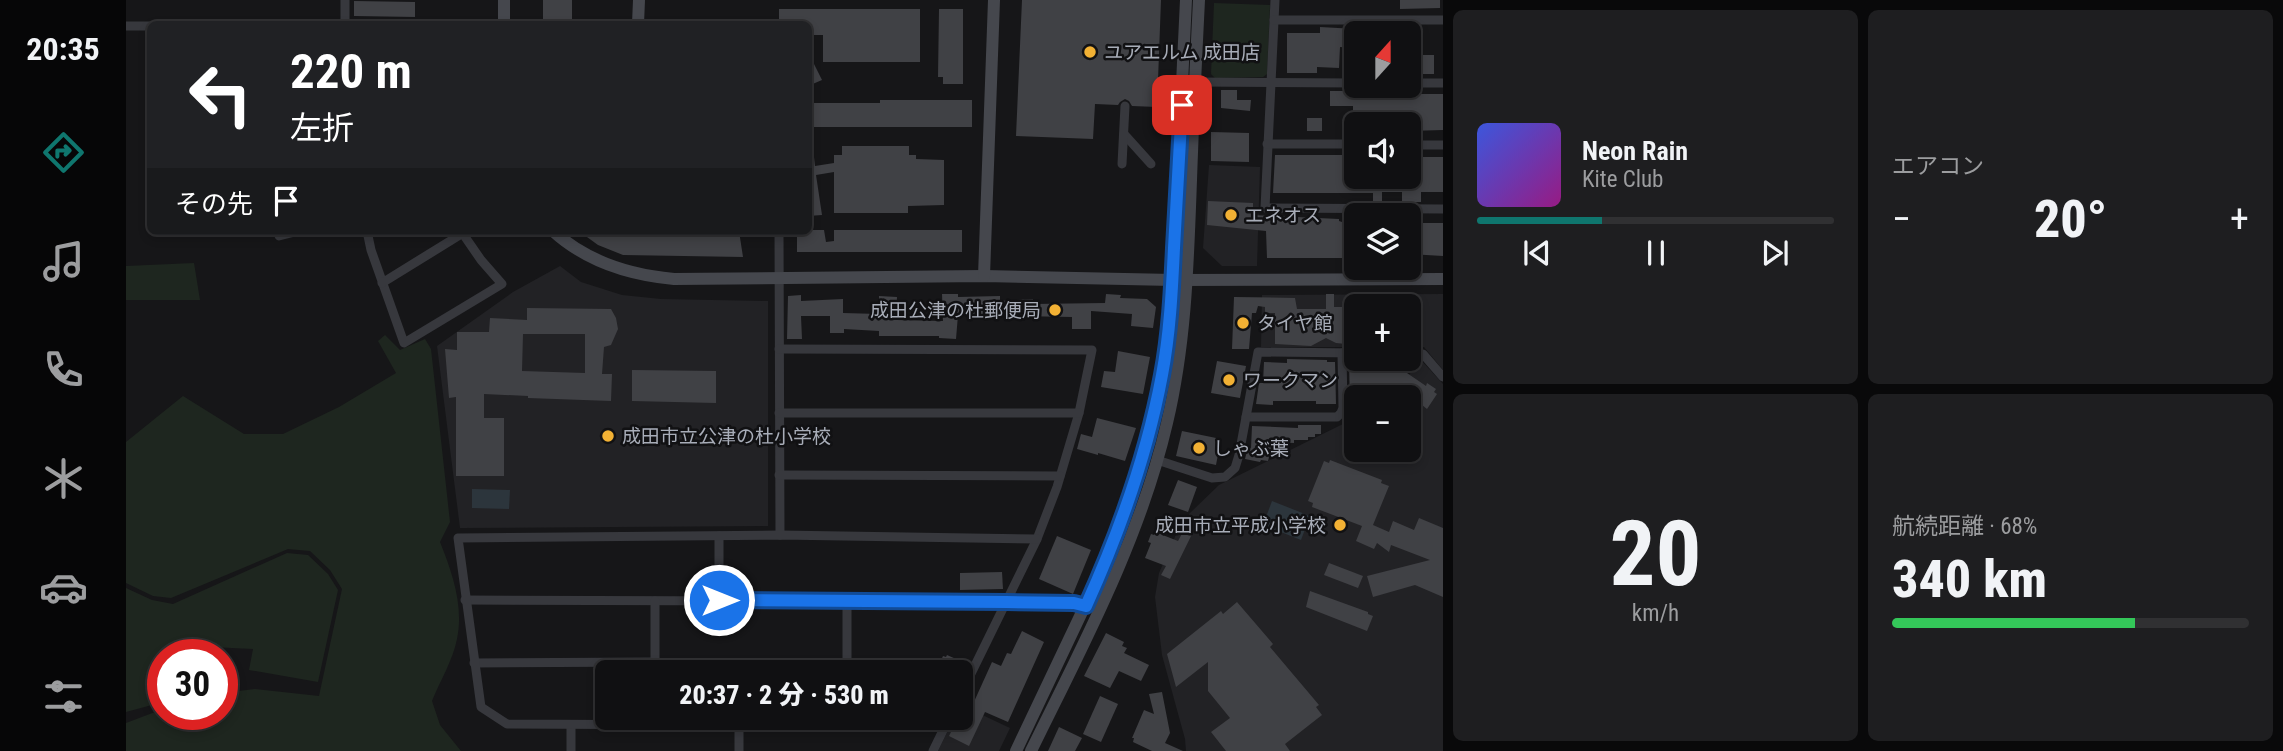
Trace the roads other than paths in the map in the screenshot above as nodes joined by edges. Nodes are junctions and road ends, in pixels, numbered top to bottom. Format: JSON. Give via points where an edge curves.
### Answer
{"nodes":[{"id":1,"x":345,"y":0,"type":"edge"},
{"id":2,"x":504,"y":0,"type":"edge"},
{"id":3,"x":639,"y":0,"type":"edge"},
{"id":4,"x":994,"y":0,"type":"edge"},
{"id":5,"x":1186,"y":0,"type":"edge"},
{"id":6,"x":1199,"y":0,"type":"edge"},
{"id":7,"x":1275,"y":0,"type":"edge"},
{"id":8,"x":1274,"y":20,"type":"junction"},
{"id":9,"x":1443,"y":20,"type":"edge"},
{"id":10,"x":345,"y":21,"type":"edge"},
{"id":11,"x":504,"y":21,"type":"edge"},
{"id":12,"x":638,"y":21,"type":"edge"},
{"id":13,"x":126,"y":26,"type":"edge"},
{"id":14,"x":147,"y":26,"type":"edge"},
{"id":15,"x":1195,"y":82,"type":"junction"},
{"id":16,"x":1271,"y":82,"type":"junction"},
{"id":17,"x":1344,"y":83,"type":"edge"},
{"id":18,"x":1421,"y":83,"type":"edge"},
{"id":19,"x":1443,"y":83,"type":"edge"},
{"id":20,"x":1125,"y":106,"type":"dead end"},
{"id":21,"x":1124,"y":134,"type":"junction"},
{"id":22,"x":1267,"y":144,"type":"junction"},
{"id":23,"x":1344,"y":144,"type":"edge"},
{"id":24,"x":1421,"y":145,"type":"edge"},
{"id":25,"x":1443,"y":145,"type":"edge"},
{"id":26,"x":1122,"y":164,"type":"dead end"},
{"id":27,"x":1151,"y":164,"type":"dead end"},
{"id":28,"x":1443,"y":209,"type":"edge"},
{"id":29,"x":283,"y":235,"type":"edge"},
{"id":30,"x":368,"y":235,"type":"edge"},
{"id":31,"x":457,"y":235,"type":"edge"},
{"id":32,"x":464,"y":235,"type":"edge"},
{"id":33,"x":558,"y":235,"type":"edge"},
{"id":34,"x":779,"y":235,"type":"edge"},
{"id":35,"x":279,"y":236,"type":"dead end"},
{"id":36,"x":984,"y":276,"type":"junction"},
{"id":37,"x":779,"y":278,"type":"junction"},
{"id":38,"x":1172,"y":279,"type":"junction"},
{"id":39,"x":1443,"y":279,"type":"edge"},
{"id":40,"x":1187,"y":280,"type":"junction"},
{"id":41,"x":382,"y":283,"type":"junction"},
{"id":42,"x":779,"y":349,"type":"junction"},
{"id":43,"x":1342,"y":353,"type":"joint"},
{"id":44,"x":1421,"y":354,"type":"edge"},
{"id":45,"x":1443,"y":377,"type":"edge"},
{"id":46,"x":779,"y":413,"type":"junction"},
{"id":47,"x":1079,"y":413,"type":"junction"},
{"id":48,"x":1246,"y":417,"type":"junction"},
{"id":49,"x":1157,"y":460,"type":"junction"},
{"id":50,"x":779,"y":475,"type":"junction"},
{"id":51,"x":1060,"y":476,"type":"junction"},
{"id":52,"x":780,"y":535,"type":"junction"},
{"id":53,"x":719,"y":536,"type":"junction"},
{"id":54,"x":1037,"y":539,"type":"junction"},
{"id":55,"x":465,"y":600,"type":"junction"},
{"id":56,"x":719,"y":600,"type":"junction"},
{"id":57,"x":654,"y":601,"type":"junction"},
{"id":58,"x":847,"y":601,"type":"junction"},
{"id":59,"x":1006,"y":602,"type":"junction"},
{"id":60,"x":1086,"y":606,"type":"junction"},
{"id":61,"x":655,"y":660,"type":"edge"},
{"id":62,"x":847,"y":660,"type":"edge"},
{"id":63,"x":474,"y":663,"type":"junction"},
{"id":64,"x":595,"y":666,"type":"edge"},
{"id":65,"x":973,"y":669,"type":"edge"},
{"id":66,"x":595,"y":724,"type":"edge"},
{"id":67,"x":571,"y":725,"type":"junction"},
{"id":68,"x":739,"y":730,"type":"edge"},
{"id":69,"x":943,"y":730,"type":"edge"},
{"id":70,"x":571,"y":751,"type":"edge"},
{"id":71,"x":739,"y":751,"type":"edge"},
{"id":72,"x":933,"y":751,"type":"edge"},
{"id":73,"x":1016,"y":751,"type":"edge"},
{"id":74,"x":1031,"y":751,"type":"edge"}],
"edges":[{"from":1,"to":10,"type":"street"},
{"from":2,"to":11,"type":"street"},
{"from":3,"to":12,"type":"street"},
{"from":4,"to":36,"type":"street"},
{"from":5,"to":38,"type":"street"},
{"from":6,"to":15,"type":"street"},
{"from":7,"to":8,"type":"street"},
{"from":8,"to":9,"type":"street"},
{"from":8,"to":16,"type":"street"},
{"from":13,"to":14,"type":"street"},
{"from":15,"to":16,"type":"street"},
{"from":15,"to":40,"type":"street"},
{"from":16,"to":17,"type":"street"},
{"from":16,"to":22,"type":"street"},
{"from":18,"to":19,"type":"street"},
{"from":20,"to":21,"type":"street"},
{"from":21,"to":26,"type":"street"},
{"from":21,"to":27,"type":"street"},
{"from":22,"to":23,"type":"street"},
{"from":22,"to":28,"type":"street","via":[[1265,208]]},
{"from":24,"to":25,"type":"street"},
{"from":29,"to":35,"type":"street"},
{"from":30,"to":41,"type":"street"},
{"from":31,"to":41,"type":"street"},
{"from":32,"to":41,"type":"street","via":[[502,284],[404,343]]},
{"from":33,"to":37,"type":"street","via":[[592,258],[655,278]]},
{"from":34,"to":37,"type":"street"},
{"from":36,"to":37,"type":"street"},
{"from":36,"to":38,"type":"street"},
{"from":37,"to":42,"type":"street"},
{"from":38,"to":40,"type":"street"},
{"from":38,"to":60,"type":"street","via":[[1163,374],[1140,469]]},
{"from":39,"to":40,"type":"street"},
{"from":40,"to":49,"type":"street","via":[[1177,374]]},
{"from":42,"to":46,"type":"street"},
{"from":42,"to":47,"type":"street","via":[[1092,350]]},
{"from":43,"to":48,"type":"street","via":[[1258,352]]},
{"from":43,"to":48,"type":"street","via":[[1343,408],[1337,417]]},
{"from":44,"to":45,"type":"street"},
{"from":46,"to":47,"type":"street"},
{"from":46,"to":50,"type":"street"},
{"from":47,"to":51,"type":"street"},
{"from":48,"to":49,"type":"street","via":[[1235,468],[1225,477],[1212,478]]},
{"from":49,"to":74,"type":"street","via":[[1127,548]]},
{"from":50,"to":51,"type":"street"},
{"from":50,"to":52,"type":"street"},
{"from":51,"to":54,"type":"street"},
{"from":52,"to":53,"type":"street"},
{"from":52,"to":54,"type":"street"},
{"from":53,"to":55,"type":"street","via":[[458,538]]},
{"from":53,"to":56,"type":"street"},
{"from":54,"to":59,"type":"street"},
{"from":55,"to":57,"type":"street"},
{"from":55,"to":63,"type":"street"},
{"from":56,"to":57,"type":"street"},
{"from":56,"to":58,"type":"street"},
{"from":57,"to":61,"type":"street"},
{"from":58,"to":59,"type":"street"},
{"from":58,"to":62,"type":"street"},
{"from":59,"to":60,"type":"street"},
{"from":59,"to":65,"type":"street"},
{"from":60,"to":73,"type":"street"},
{"from":63,"to":64,"type":"street"},
{"from":63,"to":67,"type":"street","via":[[481,707],[498,719],[507,724]]},
{"from":66,"to":67,"type":"street"},
{"from":67,"to":70,"type":"street"},
{"from":68,"to":71,"type":"street"},
{"from":69,"to":72,"type":"street"}]}
